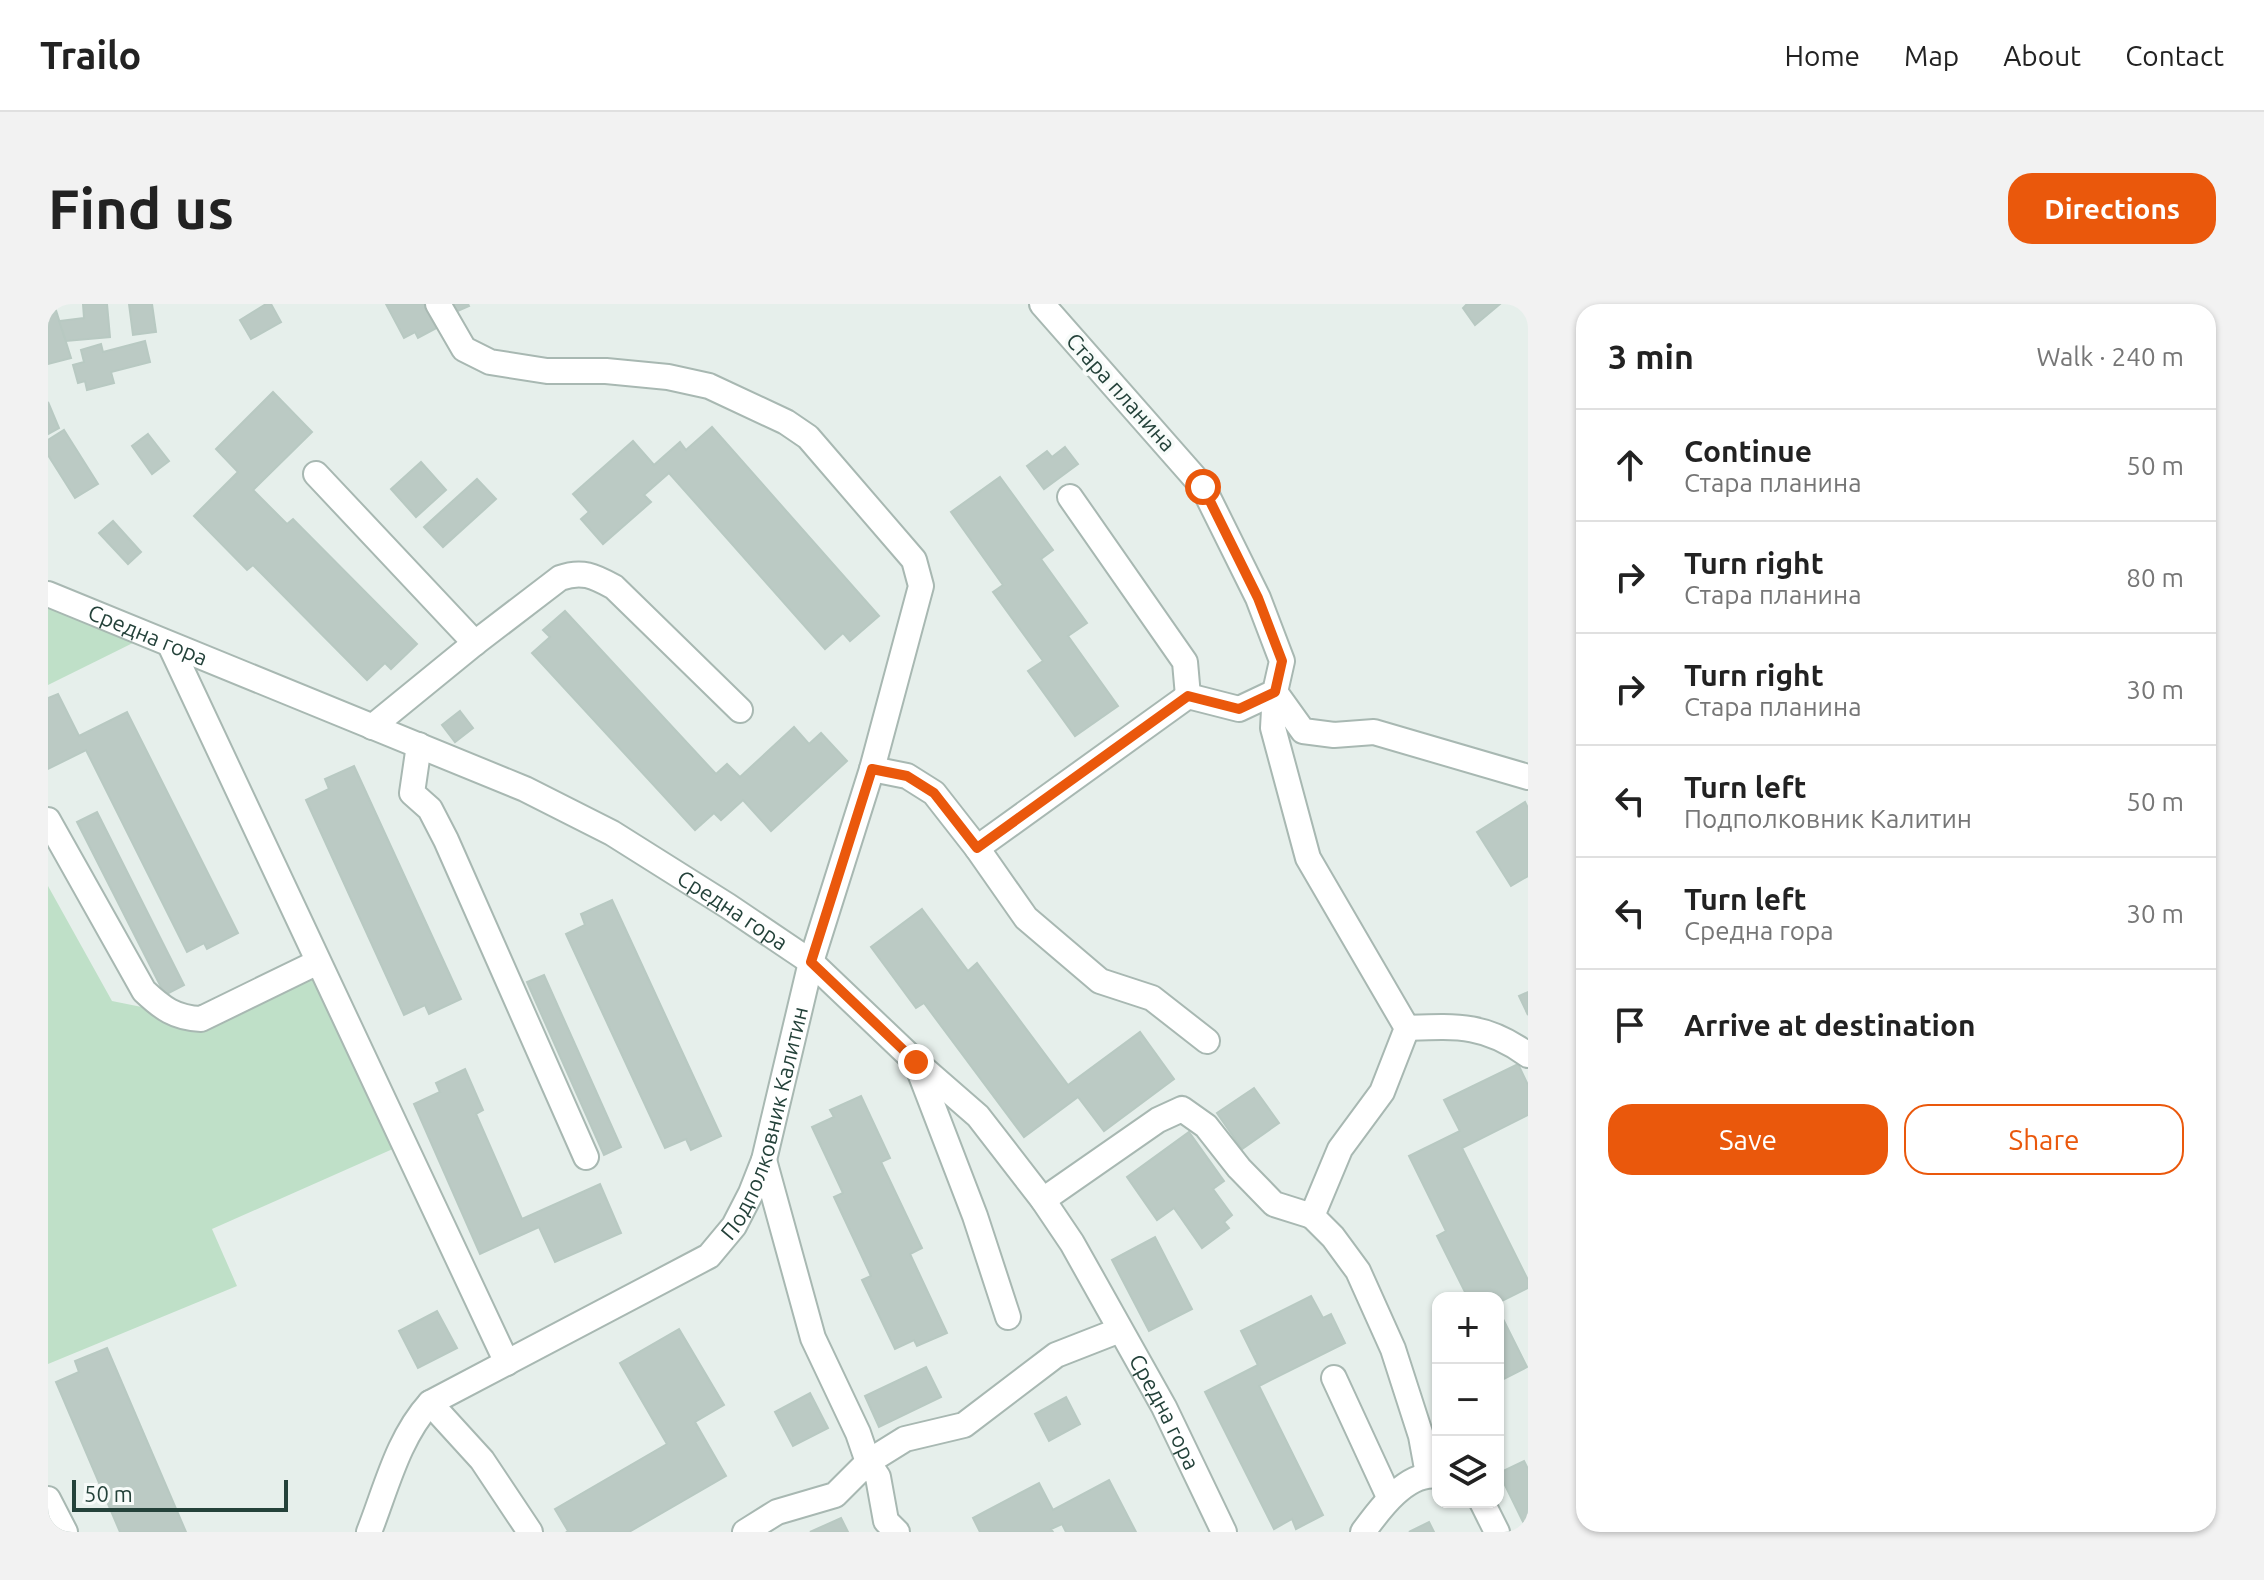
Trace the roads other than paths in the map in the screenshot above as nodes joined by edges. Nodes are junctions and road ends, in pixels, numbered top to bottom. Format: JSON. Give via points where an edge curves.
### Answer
{"nodes":[{"id":1,"x":438,"y":304,"type":"edge"},
{"id":2,"x":1042,"y":304,"type":"edge"},
{"id":3,"x":316,"y":474,"type":"dead end"},
{"id":4,"x":1070,"y":497,"type":"dead end"},
{"id":5,"x":48,"y":594,"type":"edge"},
{"id":6,"x":475,"y":643,"type":"junction"},
{"id":7,"x":170,"y":645,"type":"junction"},
{"id":8,"x":1275,"y":692,"type":"junction"},
{"id":9,"x":1188,"y":696,"type":"junction"},
{"id":10,"x":740,"y":710,"type":"dead end"},
{"id":11,"x":372,"y":727,"type":"junction"},
{"id":12,"x":419,"y":745,"type":"junction"},
{"id":13,"x":872,"y":769,"type":"junction"},
{"id":14,"x":1528,"y":777,"type":"edge"},
{"id":15,"x":48,"y":820,"type":"edge"},
{"id":16,"x":977,"y":848,"type":"junction"},
{"id":17,"x":318,"y":962,"type":"junction"},
{"id":18,"x":811,"y":962,"type":"junction"},
{"id":19,"x":1407,"y":1028,"type":"junction"},
{"id":20,"x":1207,"y":1041,"type":"dead end"},
{"id":21,"x":1528,"y":1055,"type":"edge"},
{"id":22,"x":916,"y":1062,"type":"junction"},
{"id":23,"x":586,"y":1157,"type":"dead end"},
{"id":24,"x":764,"y":1160,"type":"junction"},
{"id":25,"x":1043,"y":1200,"type":"junction"},
{"id":26,"x":1312,"y":1216,"type":"junction"},
{"id":27,"x":1008,"y":1317,"type":"dead end"},
{"id":28,"x":1120,"y":1330,"type":"junction"},
{"id":29,"x":507,"y":1363,"type":"junction"},
{"id":30,"x":1334,"y":1378,"type":"dead end"},
{"id":31,"x":430,"y":1403,"type":"junction"},
{"id":32,"x":868,"y":1462,"type":"junction"},
{"id":33,"x":1432,"y":1472,"type":"edge"},
{"id":34,"x":1432,"y":1476,"type":"edge"},
{"id":35,"x":1389,"y":1497,"type":"junction"},
{"id":36,"x":48,"y":1499,"type":"edge"},
{"id":37,"x":1485,"y":1508,"type":"edge"},
{"id":38,"x":65,"y":1532,"type":"edge"},
{"id":39,"x":369,"y":1532,"type":"edge"},
{"id":40,"x":530,"y":1532,"type":"edge"},
{"id":41,"x":745,"y":1532,"type":"edge"},
{"id":42,"x":897,"y":1532,"type":"edge"},
{"id":43,"x":1224,"y":1532,"type":"edge"},
{"id":44,"x":1363,"y":1532,"type":"edge"},
{"id":45,"x":1497,"y":1532,"type":"edge"}],
"edges":[{"from":1,"to":13,"type":"street","name":"Подполковник Калитин","via":[[464,349],[490,362],[547,371],[668,377],[709,386],[808,437],[914,560],[921,586]]},
{"from":2,"to":8,"type":"street","name":"Стара планина","via":[[1203,487],[1258,598],[1282,661]]},
{"from":3,"to":6,"type":"street"},
{"from":4,"to":9,"type":"street","via":[[1185,662]]},
{"from":5,"to":7,"type":"street","name":"Средна гора"},
{"from":6,"to":10,"type":"street","via":[[560,578],[590,574],[614,587]]},
{"from":6,"to":11,"type":"street"},
{"from":7,"to":11,"type":"street","name":"Средна гора"},
{"from":7,"to":17,"type":"street"},
{"from":8,"to":9,"type":"street","via":[[1239,709]]},
{"from":8,"to":14,"type":"street","via":[[1303,731],[1374,732]]},
{"from":8,"to":19,"type":"street","name":"Стара планина","via":[[1273,728],[1308,858]]},
{"from":9,"to":16,"type":"street"},
{"from":11,"to":12,"type":"street","name":"Средна гора"},
{"from":12,"to":18,"type":"street","name":"Средна гора","via":[[612,833]]},
{"from":12,"to":23,"type":"street","via":[[412,793],[430,809],[446,840]]},
{"from":13,"to":16,"type":"street","via":[[907,776],[934,793]]},
{"from":13,"to":18,"type":"street","name":"Подполковник Калитин"},
{"from":15,"to":17,"type":"street","via":[[144,991],[162,1009],[201,1019]]},
{"from":16,"to":20,"type":"street","via":[[1026,918],[1100,981],[1152,998]]},
{"from":17,"to":29,"type":"street"},
{"from":18,"to":22,"type":"street","name":"Средна гора"},
{"from":18,"to":24,"type":"street","name":"Подполковник Калитин"},
{"from":19,"to":21,"type":"street","via":[[1461,1026],[1505,1038]]},
{"from":19,"to":26,"type":"street","via":[[1382,1092],[1340,1149]]},
{"from":22,"to":25,"type":"street","name":"Средна гора","via":[[978,1116]]},
{"from":22,"to":27,"type":"street"},
{"from":24,"to":29,"type":"street","name":"Подполковник Калитин","via":[[734,1226],[709,1256]]},
{"from":24,"to":32,"type":"street","via":[[813,1338]]},
{"from":25,"to":26,"type":"street","via":[[1182,1109],[1206,1126],[1274,1204]]},
{"from":25,"to":28,"type":"street","name":"Средна гора"},
{"from":26,"to":33,"type":"street","via":[[1358,1271],[1393,1349]]},
{"from":28,"to":32,"type":"street","via":[[1056,1355],[964,1425],[905,1439]]},
{"from":28,"to":43,"type":"street","name":"Средна гора"},
{"from":29,"to":31,"type":"street","name":"Подполковник Калитин"},
{"from":30,"to":35,"type":"street"},
{"from":31,"to":39,"type":"street","name":"Подполковник Калитин","via":[[405,1440]]},
{"from":31,"to":40,"type":"street","via":[[482,1460]]},
{"from":32,"to":41,"type":"street","via":[[835,1495],[777,1512]]},
{"from":32,"to":42,"type":"street","via":[[878,1477],[886,1521]]},
{"from":34,"to":35,"type":"street"},
{"from":35,"to":44,"type":"street"},
{"from":36,"to":38,"type":"street"},
{"from":37,"to":45,"type":"street"}]}
